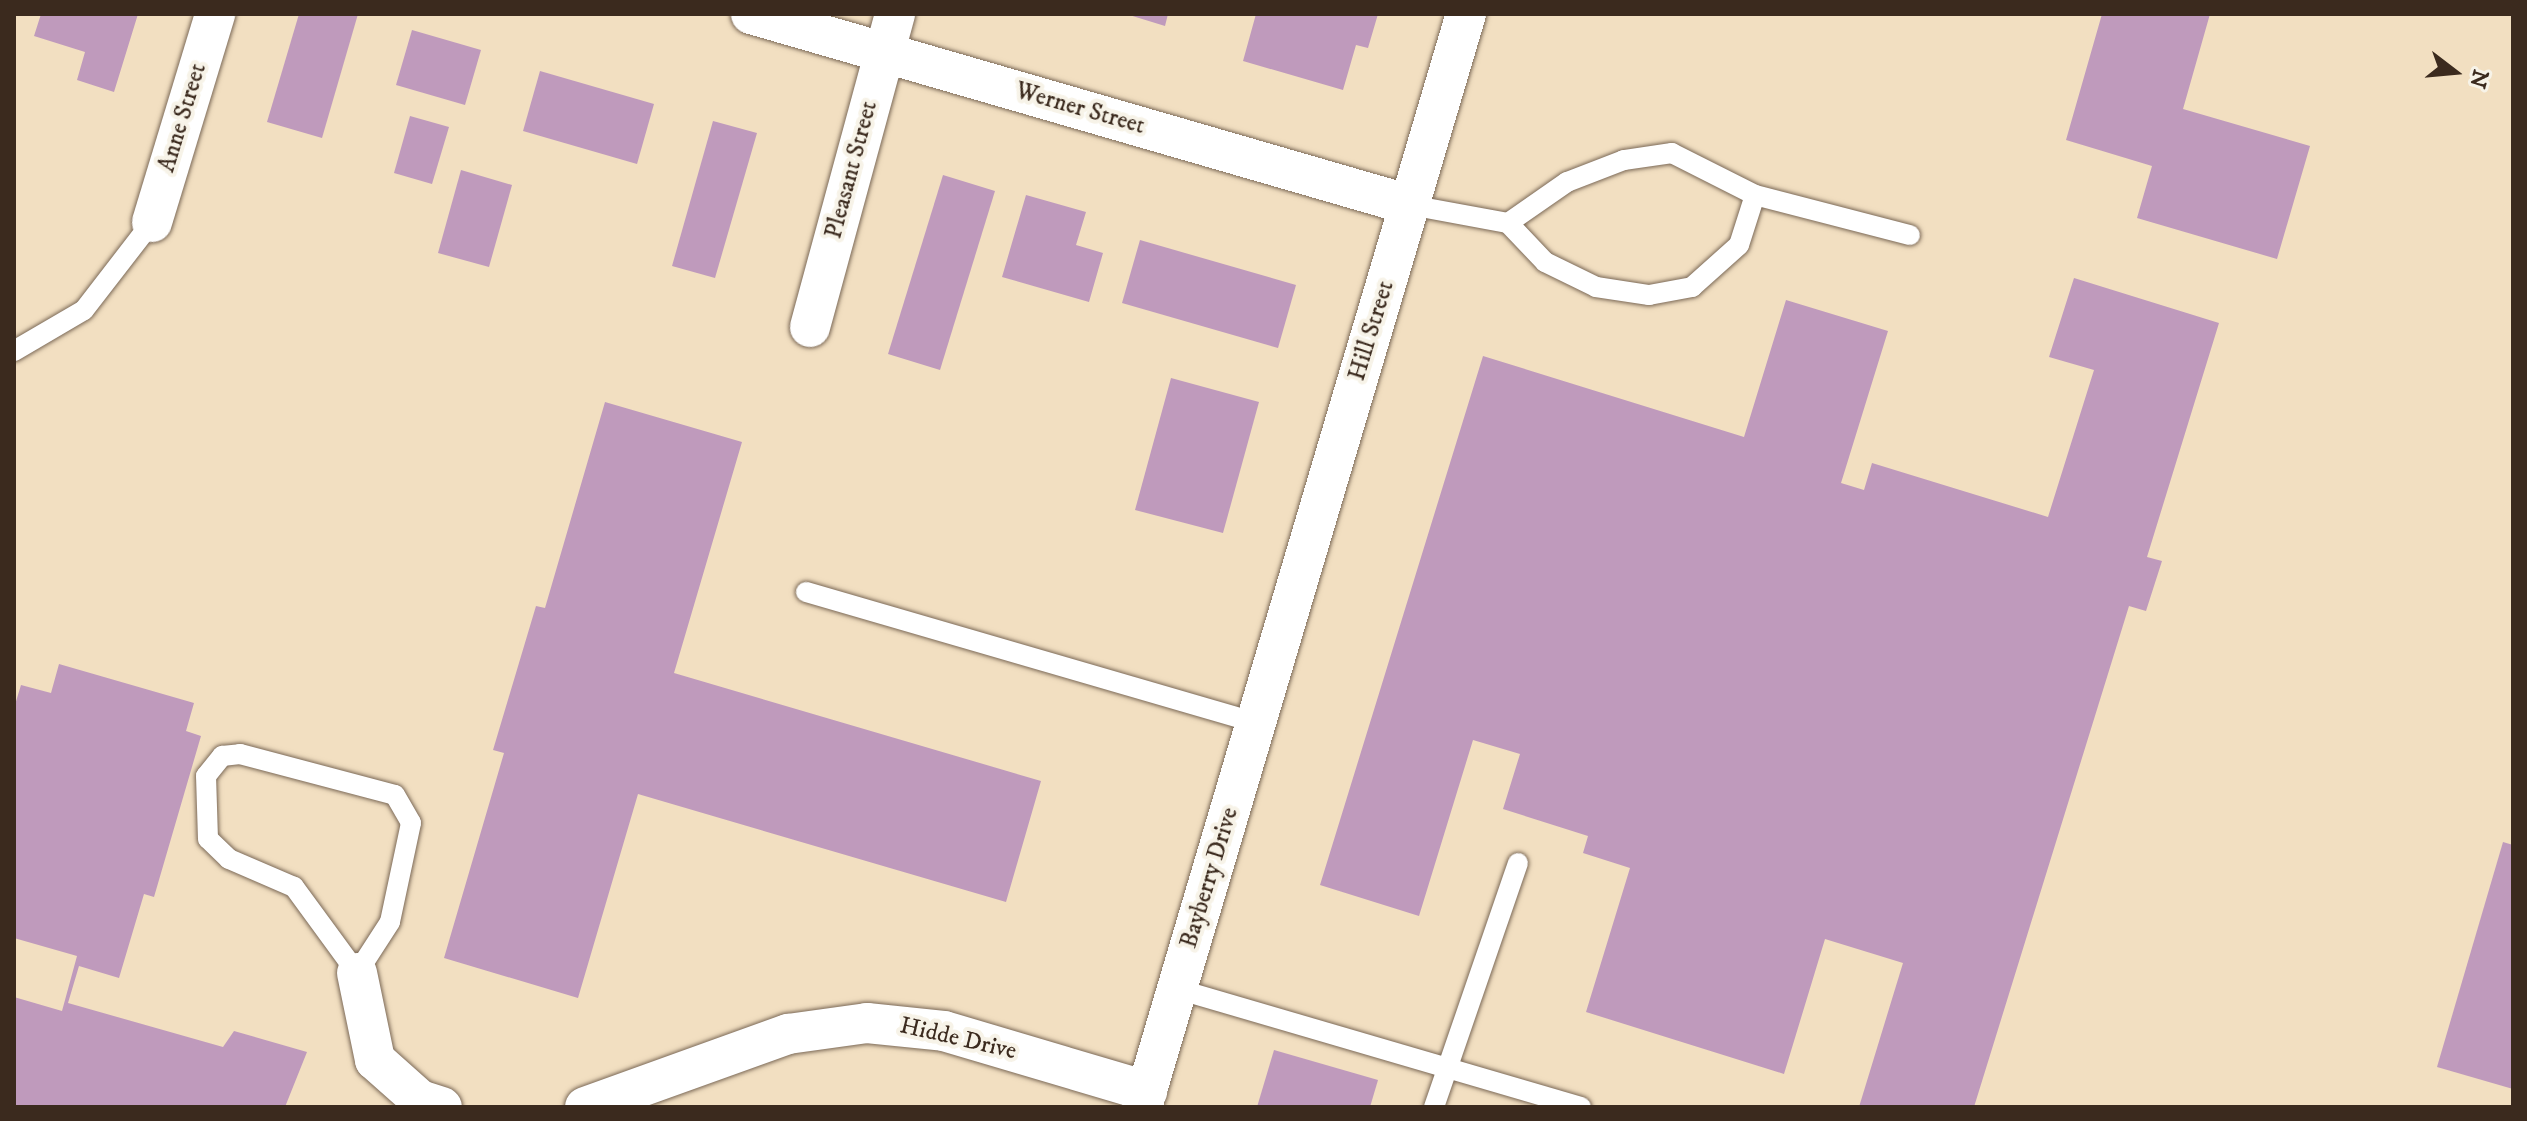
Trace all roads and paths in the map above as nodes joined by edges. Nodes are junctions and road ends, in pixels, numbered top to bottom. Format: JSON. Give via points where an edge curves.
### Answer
{"nodes":[{"id":1,"x":215,"y":14,"type":"edge"},
{"id":2,"x":751,"y":14,"type":"edge"},
{"id":3,"x":895,"y":14,"type":"edge"},
{"id":4,"x":1466,"y":14,"type":"edge"},
{"id":5,"x":883,"y":53,"type":"junction"},
{"id":6,"x":1755,"y":195,"type":"junction"},
{"id":7,"x":1410,"y":205,"type":"junction"},
{"id":8,"x":152,"y":222,"type":"joint"},
{"id":9,"x":1508,"y":223,"type":"junction"},
{"id":10,"x":1910,"y":235,"type":"dead end"},
{"id":11,"x":810,"y":327,"type":"dead end"},
{"id":12,"x":14,"y":351,"type":"edge"},
{"id":13,"x":806,"y":592,"type":"dead end"},
{"id":14,"x":1278,"y":648,"type":"joint"},
{"id":15,"x":1256,"y":723,"type":"junction"},
{"id":16,"x":1518,"y":863,"type":"dead end"},
{"id":17,"x":357,"y":973,"type":"junction"},
{"id":18,"x":1177,"y":989,"type":"junction"},
{"id":19,"x":1447,"y":1068,"type":"junction"},
{"id":20,"x":1144,"y":1099,"type":"edge"},
{"id":21,"x":442,"y":1107,"type":"edge"},
{"id":22,"x":585,"y":1107,"type":"edge"},
{"id":23,"x":1434,"y":1107,"type":"edge"},
{"id":24,"x":1581,"y":1107,"type":"edge"}],
"edges":[{"from":1,"to":8,"type":"street","name":"Anne Street"},
{"from":2,"to":5,"type":"street","name":"Werner Street"},
{"from":3,"to":5,"type":"street","name":"Pleasant Street"},
{"from":4,"to":7,"type":"street","name":"Hill Street"},
{"from":5,"to":7,"type":"street","name":"Werner Street"},
{"from":5,"to":11,"type":"street","name":"Pleasant Street"},
{"from":6,"to":9,"type":"lane","via":[[1672,153],[1624,160],[1567,182]]},
{"from":6,"to":9,"type":"lane","via":[[1739,245],[1692,287],[1649,295],[1596,287],[1545,262]]},
{"from":6,"to":10,"type":"lane"},
{"from":7,"to":9,"type":"lane"},
{"from":7,"to":14,"type":"street","name":"Hill Street"},
{"from":8,"to":12,"type":"lane","via":[[84,310]]},
{"from":13,"to":15,"type":"lane"},
{"from":14,"to":15,"type":"street","name":"Bayberry Drive"},
{"from":15,"to":18,"type":"street","name":"Bayberry Drive"},
{"from":16,"to":19,"type":"lane"},
{"from":17,"to":17,"type":"lane","via":[[390,922],[408,848],[411,823],[395,795],[222,756],[206,776],[208,839],[229,859],[294,887]]},
{"from":17,"to":21,"type":"street","via":[[375,1060],[420,1100]]},
{"from":18,"to":19,"type":"lane"},
{"from":18,"to":20,"type":"street","name":"Bayberry Drive"},
{"from":19,"to":23,"type":"lane"},
{"from":19,"to":24,"type":"lane"},
{"from":20,"to":22,"type":"street","name":"Hidde Drive","via":[[944,1031],[867,1023],[788,1034]]}]}
